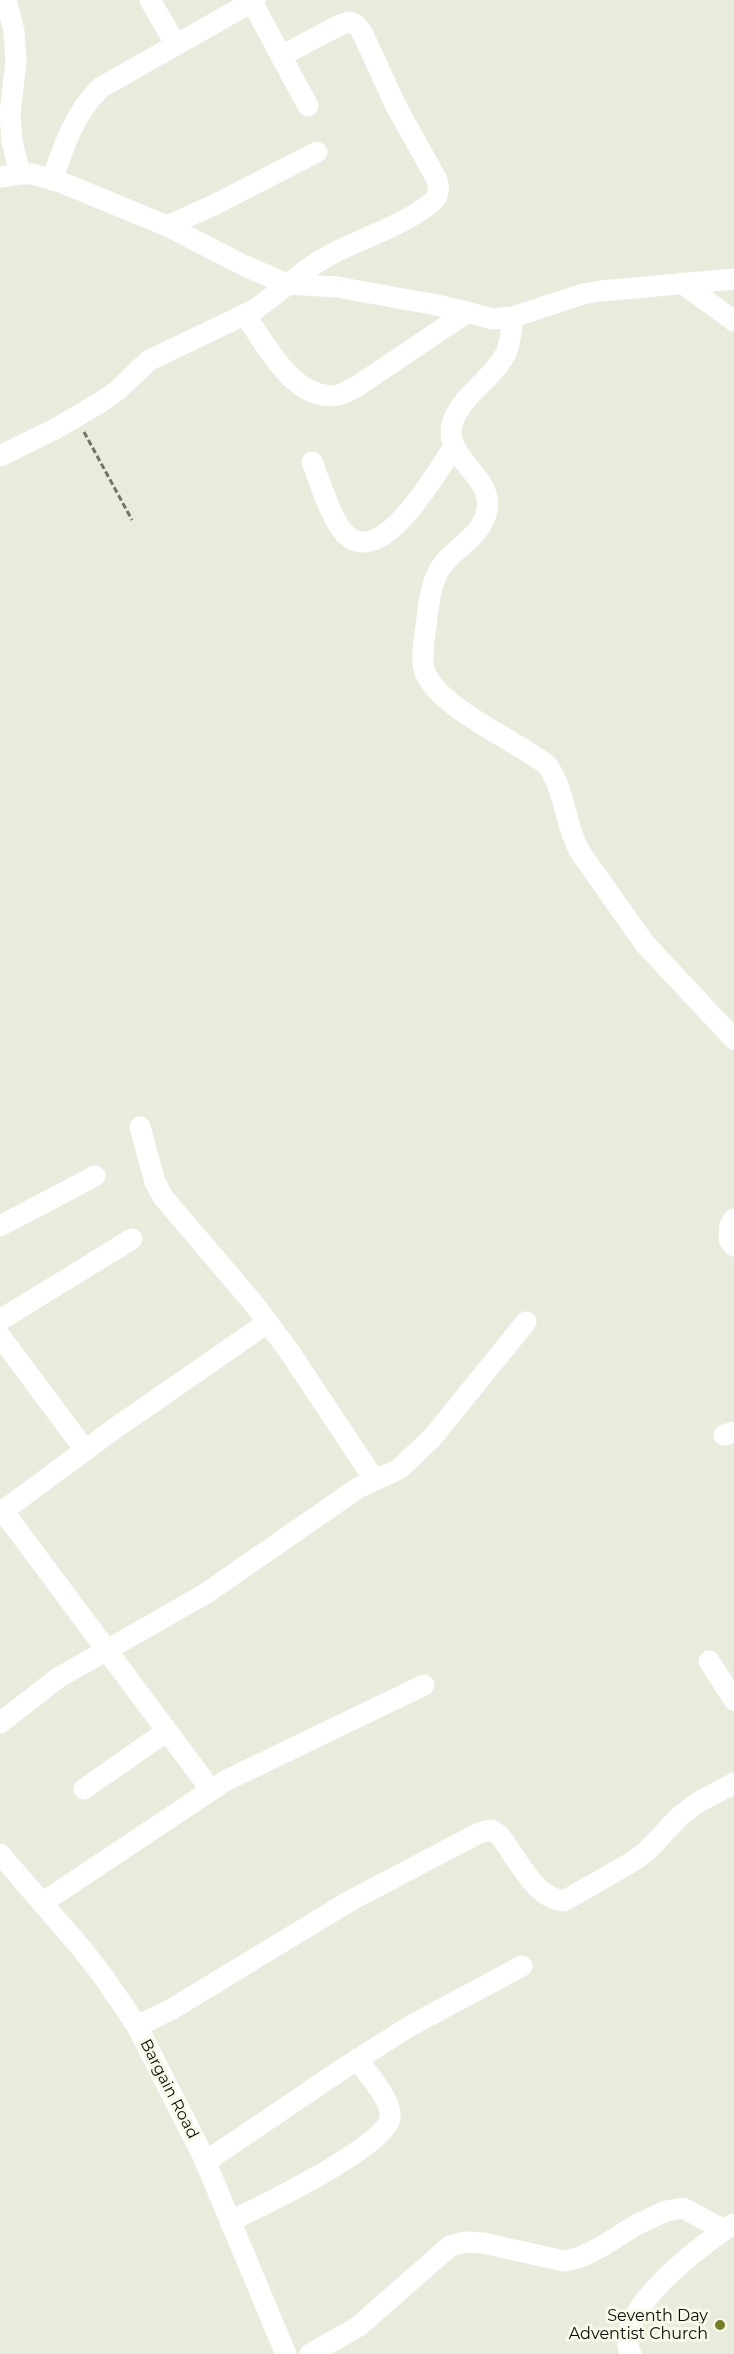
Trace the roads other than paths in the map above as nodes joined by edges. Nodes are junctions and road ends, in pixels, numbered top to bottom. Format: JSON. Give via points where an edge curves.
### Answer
{"nodes":[{"id":1,"x":6,"y":0,"type":"edge"},
{"id":2,"x":150,"y":0,"type":"edge"},
{"id":3,"x":253,"y":1,"type":"edge"},
{"id":4,"x":176,"y":45,"type":"junction"},
{"id":5,"x":281,"y":56,"type":"junction"},
{"id":6,"x":308,"y":106,"type":"dead end"},
{"id":7,"x":317,"y":152,"type":"dead end"},
{"id":8,"x":10,"y":175,"type":"edge"},
{"id":9,"x":52,"y":180,"type":"junction"},
{"id":10,"x":167,"y":226,"type":"junction"},
{"id":11,"x":734,"y":279,"type":"edge"},
{"id":12,"x":682,"y":283,"type":"junction"},
{"id":13,"x":287,"y":284,"type":"junction"},
{"id":14,"x":465,"y":313,"type":"junction"},
{"id":15,"x":245,"y":315,"type":"junction"},
{"id":16,"x":513,"y":318,"type":"junction"},
{"id":17,"x":734,"y":321,"type":"edge"},
{"id":18,"x":454,"y":446,"type":"junction"},
{"id":19,"x":0,"y":456,"type":"edge"},
{"id":20,"x":312,"y":462,"type":"dead end"},
{"id":21,"x":734,"y":1039,"type":"edge"},
{"id":22,"x":140,"y":1127,"type":"dead end"},
{"id":23,"x":95,"y":1176,"type":"dead end"},
{"id":24,"x":734,"y":1219,"type":"edge"},
{"id":25,"x":0,"y":1226,"type":"edge"},
{"id":26,"x":132,"y":1239,"type":"dead end"},
{"id":27,"x":734,"y":1246,"type":"edge"},
{"id":28,"x":0,"y":1320,"type":"edge"},
{"id":29,"x":526,"y":1322,"type":"dead end"},
{"id":30,"x":267,"y":1323,"type":"junction"},
{"id":31,"x":2,"y":1343,"type":"edge"},
{"id":32,"x":85,"y":1450,"type":"junction"},
{"id":33,"x":374,"y":1479,"type":"junction"},
{"id":34,"x":1,"y":1512,"type":"edge"},
{"id":35,"x":109,"y":1651,"type":"junction"},
{"id":36,"x":709,"y":1661,"type":"dead end"},
{"id":37,"x":424,"y":1685,"type":"dead end"},
{"id":38,"x":734,"y":1700,"type":"edge"},
{"id":39,"x":0,"y":1723,"type":"edge"},
{"id":40,"x":168,"y":1731,"type":"junction"},
{"id":41,"x":734,"y":1783,"type":"edge"},
{"id":42,"x":84,"y":1789,"type":"dead end"},
{"id":43,"x":211,"y":1790,"type":"junction"},
{"id":44,"x":0,"y":1854,"type":"edge"},
{"id":45,"x":42,"y":1903,"type":"junction"},
{"id":46,"x":522,"y":1966,"type":"dead end"},
{"id":47,"x":137,"y":2026,"type":"junction"},
{"id":48,"x":357,"y":2059,"type":"junction"},
{"id":49,"x":205,"y":2162,"type":"junction"},
{"id":50,"x":230,"y":2221,"type":"junction"},
{"id":51,"x":729,"y":2227,"type":"edge"},
{"id":52,"x":286,"y":2354,"type":"edge"},
{"id":53,"x":310,"y":2354,"type":"edge"},
{"id":54,"x":631,"y":2354,"type":"edge"}],
"edges":[{"from":1,"to":8,"type":"street","via":[[16,61],[10,114]]},
{"from":2,"to":4,"type":"street"},
{"from":3,"to":4,"type":"street"},
{"from":3,"to":5,"type":"street"},
{"from":4,"to":9,"type":"street","via":[[100,88],[87,101],[77,116]]},
{"from":5,"to":6,"type":"street"},
{"from":5,"to":13,"type":"street","via":[[339,25],[356,25],[440,189],[430,204],[329,255]]},
{"from":7,"to":10,"type":"street"},
{"from":8,"to":9,"type":"street"},
{"from":9,"to":10,"type":"street"},
{"from":10,"to":13,"type":"street"},
{"from":11,"to":12,"type":"street"},
{"from":12,"to":16,"type":"street","via":[[583,294]]},
{"from":12,"to":17,"type":"street"},
{"from":13,"to":14,"type":"street","via":[[337,287]]},
{"from":13,"to":15,"type":"street"},
{"from":14,"to":15,"type":"street","via":[[356,387],[340,394],[322,395],[291,379]]},
{"from":14,"to":16,"type":"street"},
{"from":15,"to":19,"type":"street","via":[[148,361],[118,390]]},
{"from":16,"to":18,"type":"street","via":[[506,352],[453,422]]},
{"from":18,"to":20,"type":"street","via":[[414,505],[393,528],[377,540],[362,542],[339,527]]},
{"from":18,"to":21,"type":"street","via":[[483,483],[488,508],[468,543],[440,568],[424,644],[424,671],[449,702],[547,765],[555,776],[572,838],[580,852],[645,944]]},
{"from":22,"to":30,"type":"street","via":[[163,1197]]},
{"from":23,"to":25,"type":"street"},
{"from":24,"to":27,"type":"street","via":[[729,1239]]},
{"from":26,"to":28,"type":"street"},
{"from":29,"to":33,"type":"street","via":[[432,1438],[399,1469]]},
{"from":30,"to":32,"type":"street"},
{"from":30,"to":33,"type":"street"},
{"from":31,"to":32,"type":"street"},
{"from":32,"to":34,"type":"street"},
{"from":33,"to":35,"type":"street","via":[[205,1594]]},
{"from":34,"to":35,"type":"street"},
{"from":35,"to":39,"type":"street","via":[[58,1678]]},
{"from":35,"to":40,"type":"street"},
{"from":36,"to":38,"type":"street"},
{"from":37,"to":43,"type":"street","via":[[250,1767]]},
{"from":40,"to":42,"type":"street"},
{"from":40,"to":43,"type":"street"},
{"from":41,"to":47,"type":"street","via":[[680,1816],[632,1862],[564,1901],[543,1893],[499,1835],[491,1830],[479,1833],[348,1902]]},
{"from":43,"to":45,"type":"street"},
{"from":44,"to":45,"type":"street","name":"Bargain Road"},
{"from":45,"to":47,"type":"street","name":"Bargain Road","via":[[103,1977]]},
{"from":46,"to":48,"type":"street"},
{"from":47,"to":49,"type":"street","name":"Bargain Road"},
{"from":48,"to":49,"type":"street"},
{"from":48,"to":50,"type":"street","via":[[387,2103],[391,2116],[387,2128],[352,2156]]},
{"from":49,"to":50,"type":"street","name":"Bargain Road"},
{"from":50,"to":52,"type":"street","name":"Bargain Road"},
{"from":51,"to":53,"type":"street","via":[[683,2208],[666,2211],[581,2257],[564,2261],[483,2243],[450,2246],[359,2326]]},
{"from":51,"to":54,"type":"street","via":[[678,2267],[643,2305],[626,2337]]}]}
